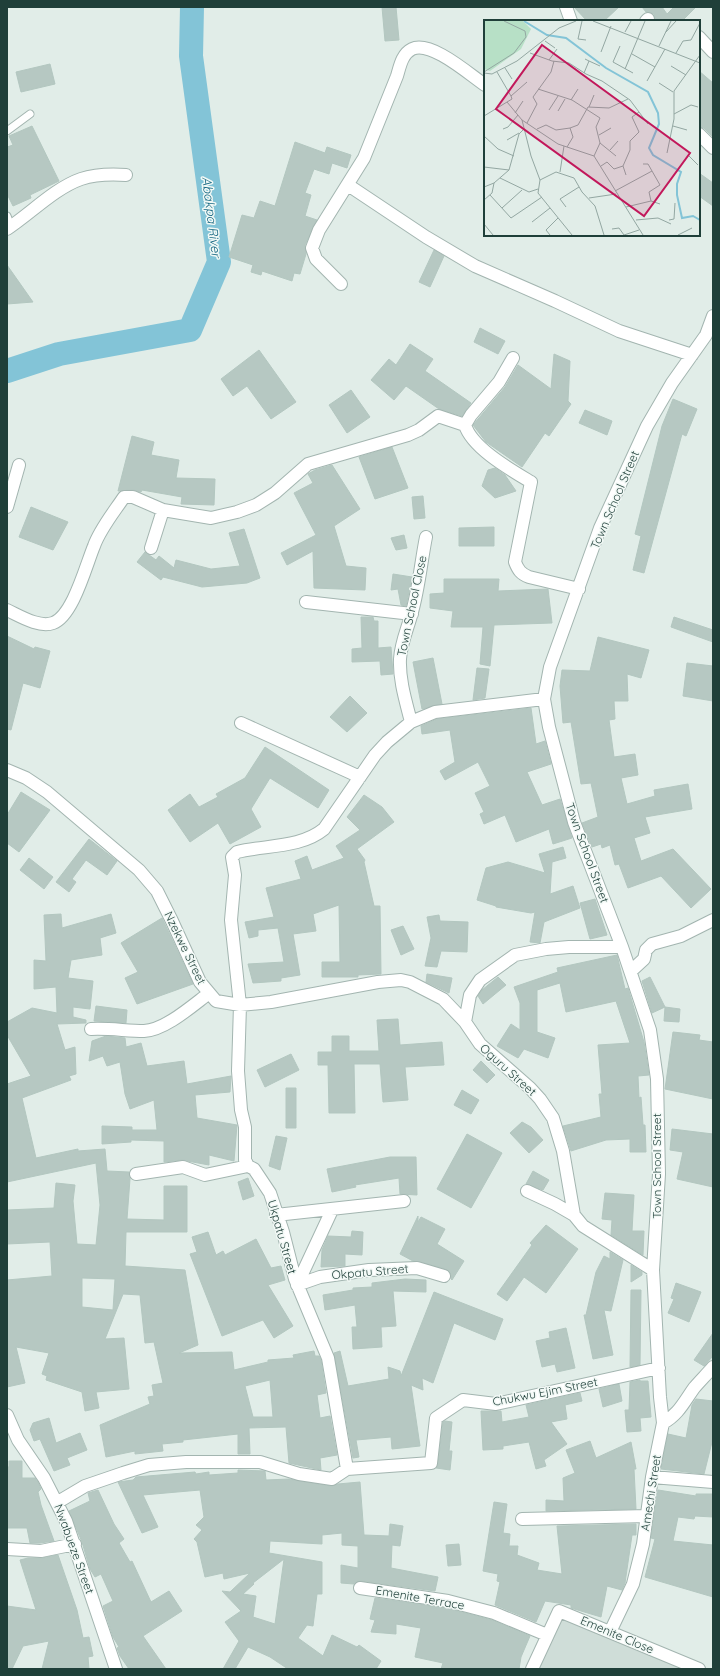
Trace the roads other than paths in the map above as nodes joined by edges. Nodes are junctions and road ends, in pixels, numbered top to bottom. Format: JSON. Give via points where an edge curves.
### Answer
{"nodes":[{"id":1,"x":566,"y":7,"type":"edge"},
{"id":2,"x":571,"y":20,"type":"edge"},
{"id":3,"x":700,"y":38,"type":"edge"},
{"id":4,"x":713,"y":52,"type":"edge"},
{"id":5,"x":484,"y":84,"type":"edge"},
{"id":6,"x":30,"y":114,"type":"dead end"},
{"id":7,"x":7,"y":130,"type":"edge"},
{"id":8,"x":700,"y":135,"type":"edge"},
{"id":9,"x":713,"y":148,"type":"edge"},
{"id":10,"x":126,"y":175,"type":"dead end"},
{"id":11,"x":348,"y":185,"type":"junction"},
{"id":12,"x":8,"y":224,"type":"edge"},
{"id":13,"x":341,"y":284,"type":"dead end"},
{"id":14,"x":713,"y":316,"type":"edge"},
{"id":15,"x":709,"y":338,"type":"edge"},
{"id":16,"x":692,"y":355,"type":"junction"},
{"id":17,"x":513,"y":358,"type":"dead end"},
{"id":18,"x":465,"y":425,"type":"junction"},
{"id":19,"x":19,"y":465,"type":"dead end"},
{"id":20,"x":7,"y":507,"type":"edge"},
{"id":21,"x":163,"y":510,"type":"junction"},
{"id":22,"x":426,"y":537,"type":"dead end"},
{"id":23,"x":151,"y":548,"type":"dead end"},
{"id":24,"x":579,"y":589,"type":"junction"},
{"id":25,"x":306,"y":602,"type":"dead end"},
{"id":26,"x":7,"y":610,"type":"edge"},
{"id":27,"x":412,"y":614,"type":"junction"},
{"id":28,"x":544,"y":699,"type":"junction"},
{"id":29,"x":411,"y":722,"type":"junction"},
{"id":30,"x":242,"y":723,"type":"dead end"},
{"id":31,"x":7,"y":770,"type":"edge"},
{"id":32,"x":360,"y":777,"type":"junction"},
{"id":33,"x":713,"y":920,"type":"edge"},
{"id":34,"x":622,"y":947,"type":"junction"},
{"id":35,"x":630,"y":971,"type":"junction"},
{"id":36,"x":208,"y":994,"type":"junction"},
{"id":37,"x":240,"y":1005,"type":"junction"},
{"id":38,"x":465,"y":1022,"type":"junction"},
{"id":39,"x":92,"y":1029,"type":"dead end"},
{"id":40,"x":248,"y":1166,"type":"junction"},
{"id":41,"x":136,"y":1174,"type":"dead end"},
{"id":42,"x":527,"y":1191,"type":"dead end"},
{"id":43,"x":404,"y":1201,"type":"dead end"},
{"id":44,"x":332,"y":1210,"type":"junction"},
{"id":45,"x":276,"y":1215,"type":"junction"},
{"id":46,"x":574,"y":1215,"type":"junction"},
{"id":47,"x":654,"y":1270,"type":"junction"},
{"id":48,"x":444,"y":1276,"type":"dead end"},
{"id":49,"x":297,"y":1285,"type":"junction"},
{"id":50,"x":713,"y":1367,"type":"edge"},
{"id":51,"x":658,"y":1368,"type":"junction"},
{"id":52,"x":7,"y":1415,"type":"edge"},
{"id":53,"x":663,"y":1423,"type":"junction"},
{"id":54,"x":346,"y":1470,"type":"junction"},
{"id":55,"x":652,"y":1477,"type":"junction"},
{"id":56,"x":713,"y":1482,"type":"edge"},
{"id":57,"x":58,"y":1502,"type":"junction"},
{"id":58,"x":647,"y":1516,"type":"junction"},
{"id":59,"x":522,"y":1519,"type":"dead end"},
{"id":60,"x":75,"y":1544,"type":"junction"},
{"id":61,"x":7,"y":1549,"type":"edge"},
{"id":62,"x":360,"y":1588,"type":"dead end"},
{"id":63,"x":610,"y":1632,"type":"junction"},
{"id":64,"x":547,"y":1635,"type":"junction"},
{"id":65,"x":116,"y":1669,"type":"edge"},
{"id":66,"x":532,"y":1669,"type":"edge"},
{"id":67,"x":699,"y":1669,"type":"edge"}],
"edges":[{"from":1,"to":2,"type":"street"},
{"from":3,"to":4,"type":"street"},
{"from":5,"to":11,"type":"street","via":[[438,53],[419,47],[412,50],[401,62],[369,146]]},
{"from":6,"to":7,"type":"lane"},
{"from":8,"to":9,"type":"street"},
{"from":10,"to":12,"type":"street","via":[[104,174],[81,179],[64,187]]},
{"from":11,"to":13,"type":"street","via":[[319,230],[312,248],[316,259]]},
{"from":11,"to":16,"type":"street","via":[[475,266],[619,331]]},
{"from":14,"to":15,"type":"street","name":"Town School Street"},
{"from":15,"to":16,"type":"street","name":"Town School Street"},
{"from":16,"to":24,"type":"street","name":"Town School Street","via":[[647,426],[600,528]]},
{"from":17,"to":18,"type":"street","via":[[499,382]]},
{"from":18,"to":21,"type":"street","via":[[438,416],[408,435],[308,464],[275,493],[256,505],[237,512],[211,518]]},
{"from":18,"to":24,"type":"street","via":[[467,432],[487,452],[531,482],[515,562],[517,568],[529,577]]},
{"from":19,"to":20,"type":"street"},
{"from":21,"to":23,"type":"street"},
{"from":21,"to":26,"type":"street","via":[[133,497],[124,497],[94,546],[84,577],[67,614],[61,618],[53,623],[44,624]]},
{"from":22,"to":27,"type":"street","name":"Town School Close"},
{"from":24,"to":28,"type":"street","name":"Town School Street","via":[[550,667]]},
{"from":25,"to":27,"type":"street"},
{"from":27,"to":29,"type":"street","name":"Town School Close","via":[[403,635],[400,660]]},
{"from":28,"to":29,"type":"street","via":[[435,712]]},
{"from":28,"to":34,"type":"street","name":"Town School Street","via":[[574,822]]},
{"from":29,"to":32,"type":"street","via":[[387,742]]},
{"from":30,"to":32,"type":"street"},
{"from":31,"to":36,"type":"street","name":"Nzekwe Street","via":[[26,778],[47,792],[139,870],[157,892]]},
{"from":32,"to":37,"type":"street","via":[[324,829],[314,836],[300,842],[254,848],[234,854],[232,857],[234,875],[231,920]]},
{"from":33,"to":35,"type":"street","via":[[681,936],[652,944],[646,950],[644,959]]},
{"from":34,"to":35,"type":"street","name":"Town School Street"},
{"from":34,"to":38,"type":"street","via":[[553,949],[515,955],[480,980],[470,995]]},
{"from":35,"to":47,"type":"street","name":"Town School Street","via":[[650,1030],[657,1079],[659,1174]]},
{"from":36,"to":37,"type":"street","name":"Nzekwe Street","via":[[216,1001]]},
{"from":36,"to":39,"type":"street","via":[[172,1020],[146,1031]]},
{"from":37,"to":38,"type":"street","name":"Nzekwe Street","via":[[401,980],[443,998]]},
{"from":37,"to":40,"type":"street","via":[[238,1071],[245,1126],[245,1160]]},
{"from":38,"to":46,"type":"street","name":"Oguru Street","via":[[480,1044],[530,1088],[553,1118],[563,1151]]},
{"from":40,"to":41,"type":"street","via":[[205,1175],[183,1167]]},
{"from":40,"to":45,"type":"street","name":"Ukpatu Street","via":[[254,1169],[270,1193]]},
{"from":42,"to":46,"type":"street"},
{"from":43,"to":44,"type":"street"},
{"from":44,"to":45,"type":"street"},
{"from":44,"to":49,"type":"street"},
{"from":45,"to":49,"type":"street","name":"Ukpatu Street"},
{"from":46,"to":47,"type":"street","via":[[583,1226]]},
{"from":47,"to":51,"type":"street","name":"Town School Street"},
{"from":48,"to":49,"type":"street","name":"Okpatu Street","via":[[417,1268],[369,1270],[320,1277]]},
{"from":49,"to":54,"type":"street","name":"Ukpatu Street","via":[[328,1358]]},
{"from":50,"to":53,"type":"street","via":[[682,1408]]},
{"from":51,"to":53,"type":"street","name":"Town School Street"},
{"from":51,"to":54,"type":"street","name":"Chukwu Ejim Street","via":[[496,1404],[463,1400],[436,1418],[431,1463]]},
{"from":52,"to":57,"type":"street","name":"Nwabueze Street","via":[[18,1440]]},
{"from":53,"to":55,"type":"street","name":"Amechi Street"},
{"from":54,"to":57,"type":"street","name":"Chukwu Ejim Street","via":[[332,1479],[299,1474],[260,1462],[149,1465],[85,1486]]},
{"from":55,"to":56,"type":"street"},
{"from":55,"to":58,"type":"street","name":"Amechi Street"},
{"from":57,"to":60,"type":"street","name":"Nwabueze Street"},
{"from":58,"to":59,"type":"street"},
{"from":58,"to":63,"type":"street","name":"Amechi Street","via":[[633,1584]]},
{"from":60,"to":61,"type":"street","via":[[41,1550]]},
{"from":60,"to":65,"type":"street","name":"Nwabueze Street"},
{"from":62,"to":64,"type":"street","name":"Emenite Terrace","via":[[448,1601],[494,1613]]},
{"from":63,"to":64,"type":"street","name":"Emenite Close","via":[[559,1611]]},
{"from":63,"to":67,"type":"street","name":"Emenite Close"},
{"from":64,"to":66,"type":"street"}]}
